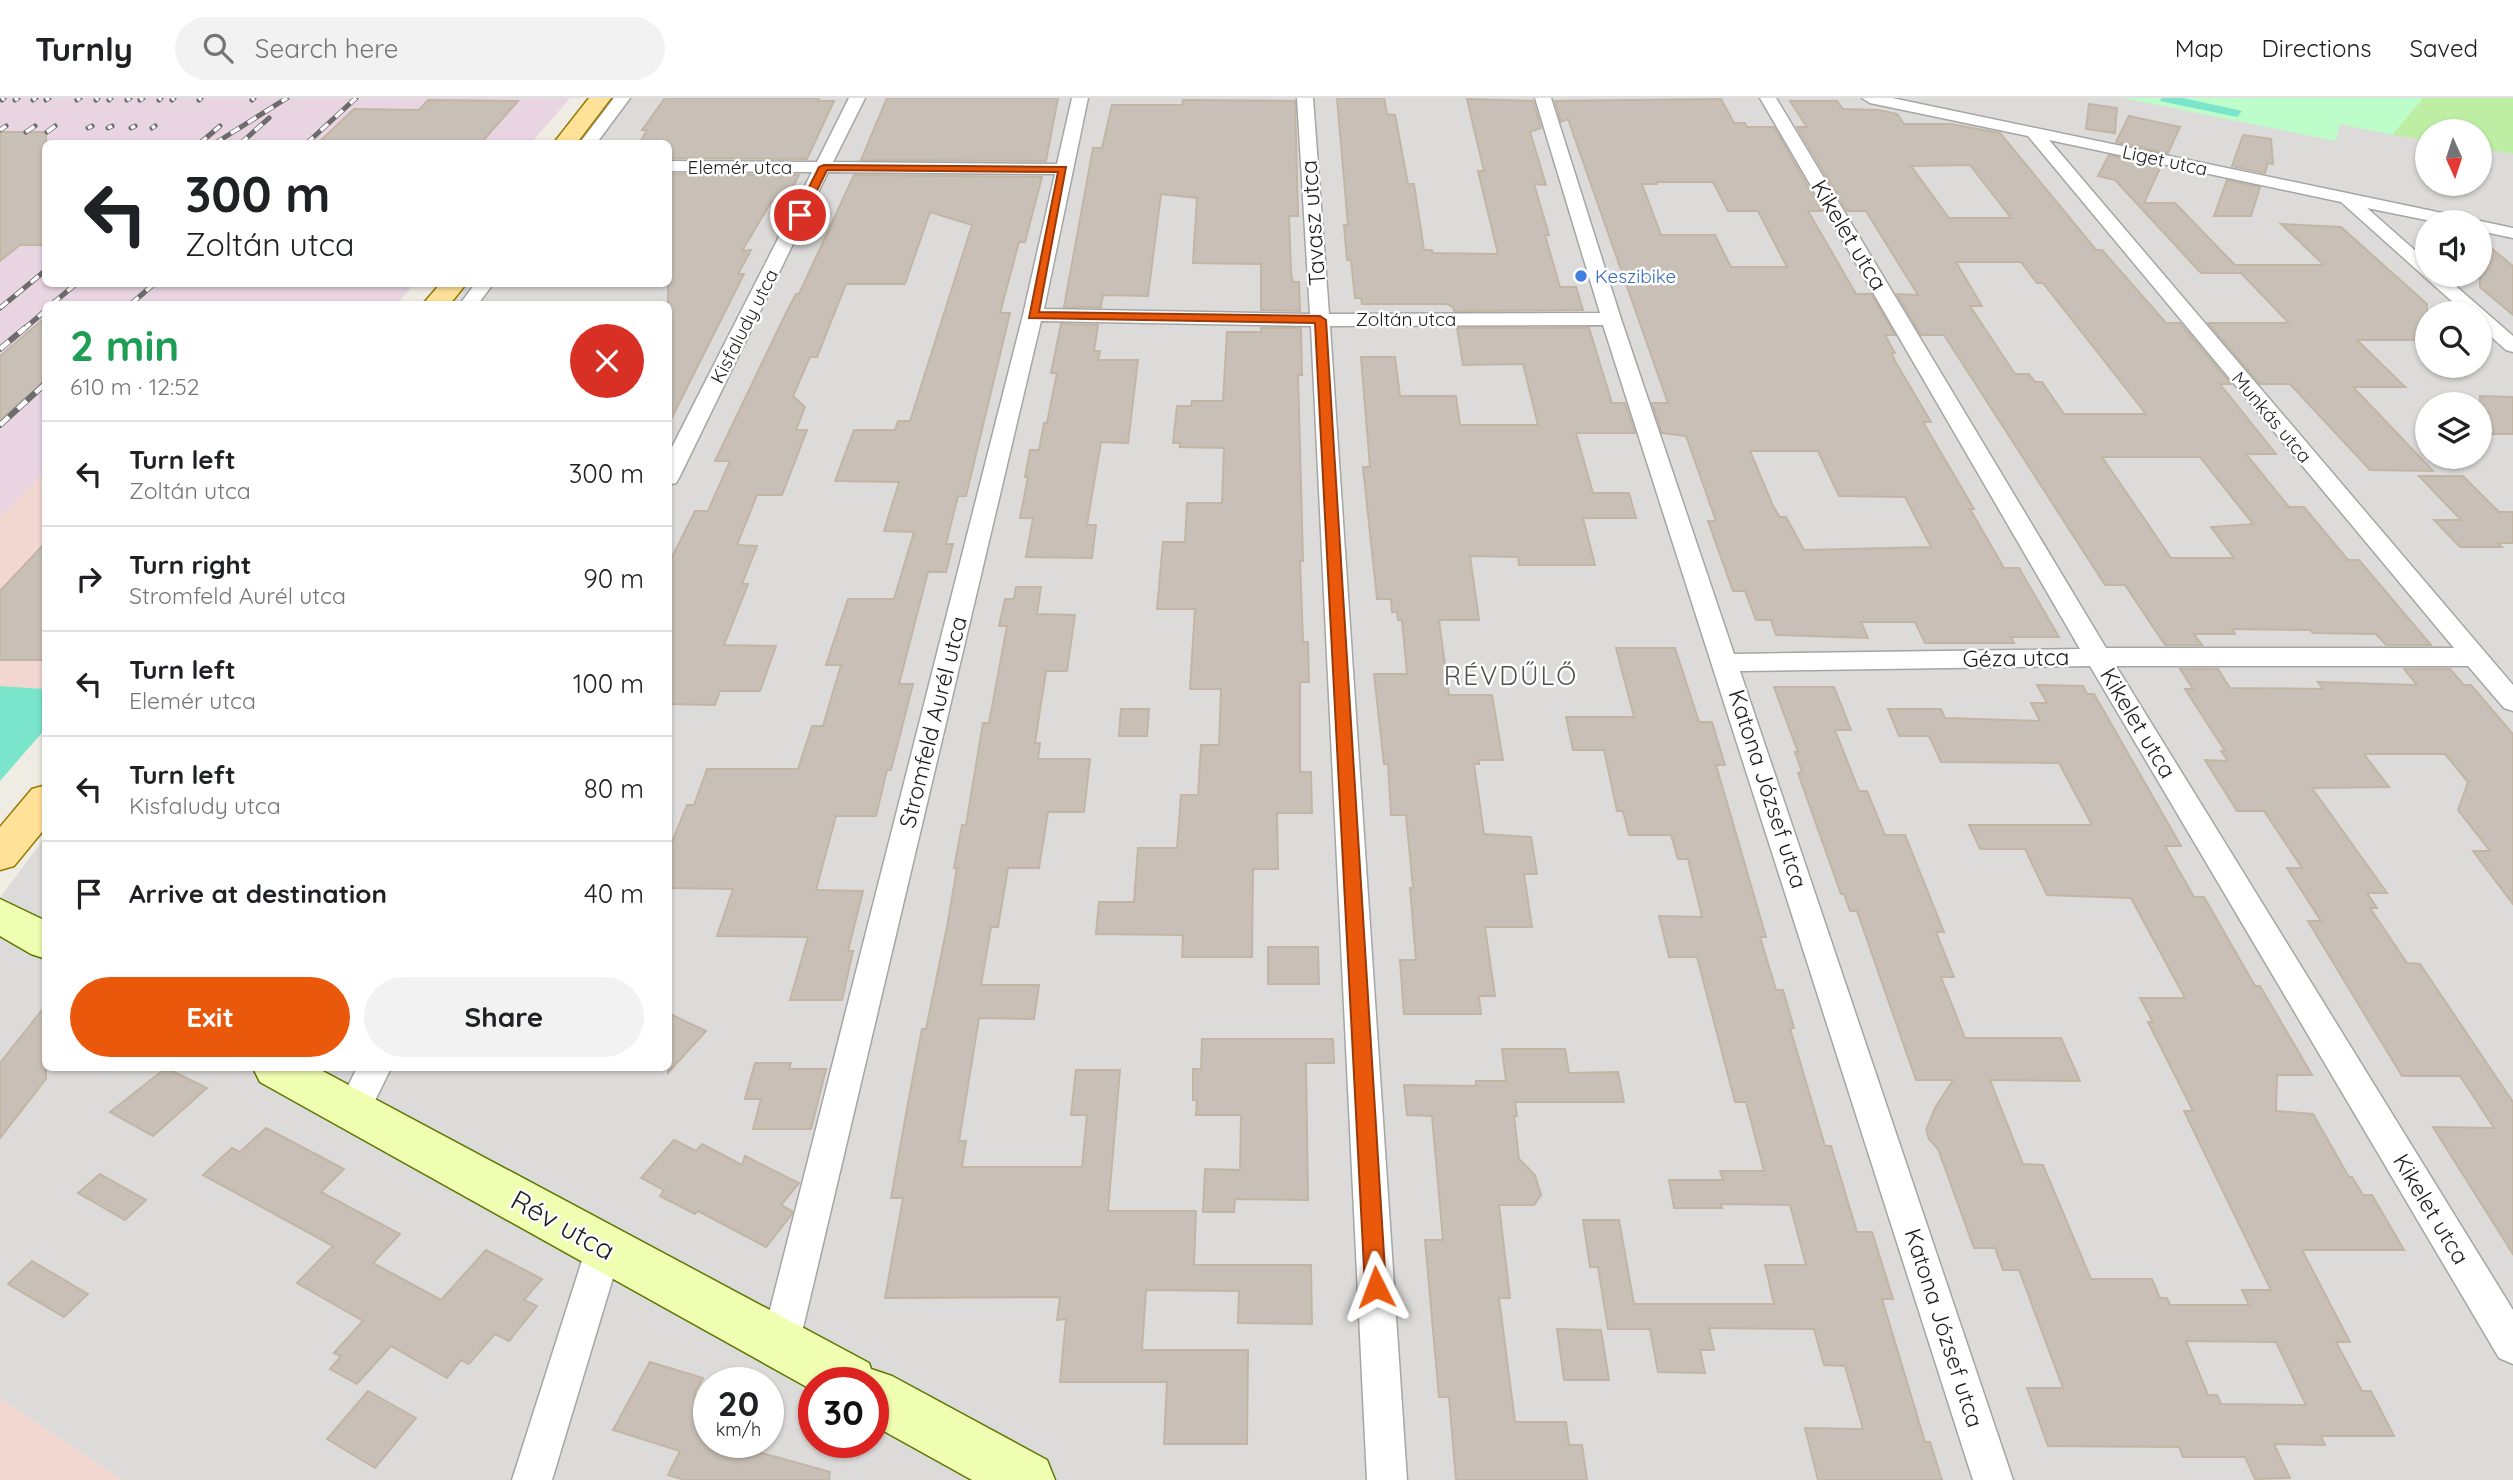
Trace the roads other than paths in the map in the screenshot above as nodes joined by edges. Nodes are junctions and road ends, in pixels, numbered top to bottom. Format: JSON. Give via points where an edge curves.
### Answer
{"nodes":[{"id":1,"x":600,"y":98,"type":"edge"},
{"id":2,"x":622,"y":98,"type":"edge"},
{"id":3,"x":857,"y":98,"type":"edge"},
{"id":4,"x":1080,"y":98,"type":"edge"},
{"id":5,"x":1305,"y":98,"type":"edge"},
{"id":6,"x":1543,"y":98,"type":"edge"},
{"id":7,"x":1769,"y":98,"type":"edge"},
{"id":8,"x":1870,"y":98,"type":"edge"},
{"id":9,"x":1961,"y":98,"type":"edge"},
{"id":10,"x":1955,"y":116,"type":"junction"},
{"id":11,"x":2033,"y":132,"type":"junction"},
{"id":12,"x":567,"y":140,"type":"edge"},
{"id":13,"x":590,"y":140,"type":"edge"},
{"id":14,"x":672,"y":166,"type":"edge"},
{"id":15,"x":824,"y":167,"type":"junction"},
{"id":16,"x":1063,"y":169,"type":"junction"},
{"id":17,"x":2346,"y":198,"type":"junction"},
{"id":18,"x":2415,"y":213,"type":"edge"},
{"id":19,"x":2492,"y":229,"type":"edge"},
{"id":20,"x":2513,"y":233,"type":"edge"},
{"id":21,"x":2415,"y":259,"type":"edge"},
{"id":22,"x":450,"y":287,"type":"edge"},
{"id":23,"x":2446,"y":287,"type":"edge"},
{"id":24,"x":439,"y":301,"type":"edge"},
{"id":25,"x":2462,"y":301,"type":"edge"},
{"id":26,"x":1033,"y":315,"type":"junction"},
{"id":27,"x":1611,"y":319,"type":"junction"},
{"id":28,"x":1320,"y":320,"type":"junction"},
{"id":29,"x":2492,"y":327,"type":"edge"},
{"id":30,"x":2513,"y":346,"type":"edge"},
{"id":31,"x":672,"y":470,"type":"edge"},
{"id":32,"x":2098,"y":657,"type":"junction"},
{"id":33,"x":2474,"y":657,"type":"junction"},
{"id":34,"x":1727,"y":663,"type":"junction"},
{"id":35,"x":2513,"y":702,"type":"edge"},
{"id":36,"x":42,"y":804,"type":"edge"},
{"id":37,"x":0,"y":855,"type":"edge"},
{"id":38,"x":0,"y":916,"type":"edge"},
{"id":39,"x":42,"y":940,"type":"edge"},
{"id":40,"x":282,"y":1071,"type":"edge"},
{"id":41,"x":372,"y":1071,"type":"edge"},
{"id":42,"x":353,"y":1110,"type":"junction"},
{"id":43,"x":604,"y":1248,"type":"junction"},
{"id":44,"x":780,"y":1345,"type":"junction"},
{"id":45,"x":2513,"y":1345,"type":"edge"},
{"id":46,"x":821,"y":1367,"type":"edge"},
{"id":47,"x":889,"y":1404,"type":"edge"},
{"id":48,"x":532,"y":1480,"type":"edge"},
{"id":49,"x":1027,"y":1480,"type":"edge"},
{"id":50,"x":1387,"y":1480,"type":"edge"},
{"id":51,"x":1993,"y":1480,"type":"edge"}],
"edges":[{"from":1,"to":12,"type":"main road"},
{"from":2,"to":13,"type":"street"},
{"from":3,"to":15,"type":"street","name":"Kisfaludy utca"},
{"from":4,"to":16,"type":"street","name":"Stromfeld Aurél utca"},
{"from":5,"to":28,"type":"street","name":"Tavasz utca"},
{"from":6,"to":27,"type":"street","name":"Katona József utca"},
{"from":7,"to":32,"type":"street","name":"Kikelet utca"},
{"from":8,"to":10,"type":"street","name":"Liget utca"},
{"from":9,"to":10,"type":"street"},
{"from":10,"to":11,"type":"street","name":"Liget utca"},
{"from":11,"to":17,"type":"street","name":"Liget utca"},
{"from":11,"to":33,"type":"street","name":"Munkás utca"},
{"from":14,"to":15,"type":"street","name":"Elemér utca"},
{"from":15,"to":16,"type":"street","name":"Elemér utca"},
{"from":15,"to":31,"type":"street","name":"Kisfaludy utca"},
{"from":16,"to":26,"type":"street","name":"Stromfeld Aurél utca"},
{"from":17,"to":18,"type":"street","name":"Liget utca"},
{"from":17,"to":21,"type":"street"},
{"from":19,"to":20,"type":"street"},
{"from":22,"to":24,"type":"main road"},
{"from":23,"to":25,"type":"street"},
{"from":26,"to":28,"type":"street","name":"Zoltán utca"},
{"from":26,"to":44,"type":"street","name":"Stromfeld Aurél utca"},
{"from":27,"to":28,"type":"street","name":"Zoltán utca"},
{"from":27,"to":34,"type":"street","name":"Katona József utca"},
{"from":28,"to":50,"type":"street","name":"Tavasz utca"},
{"from":29,"to":30,"type":"street"},
{"from":32,"to":33,"type":"street","name":"Géza utca"},
{"from":32,"to":34,"type":"street","name":"Géza utca"},
{"from":32,"to":45,"type":"street","name":"Kikelet utca"},
{"from":33,"to":35,"type":"street","name":"Munkás utca"},
{"from":34,"to":51,"type":"street","name":"Katona József utca"},
{"from":36,"to":37,"type":"main road"},
{"from":38,"to":39,"type":"street"},
{"from":40,"to":42,"type":"street","name":"Rév utca"},
{"from":41,"to":42,"type":"street"},
{"from":42,"to":43,"type":"street","name":"Rév utca"},
{"from":43,"to":44,"type":"street","name":"Rév utca"},
{"from":43,"to":48,"type":"street"},
{"from":44,"to":46,"type":"street","name":"Rév utca"},
{"from":47,"to":49,"type":"street"}]}
